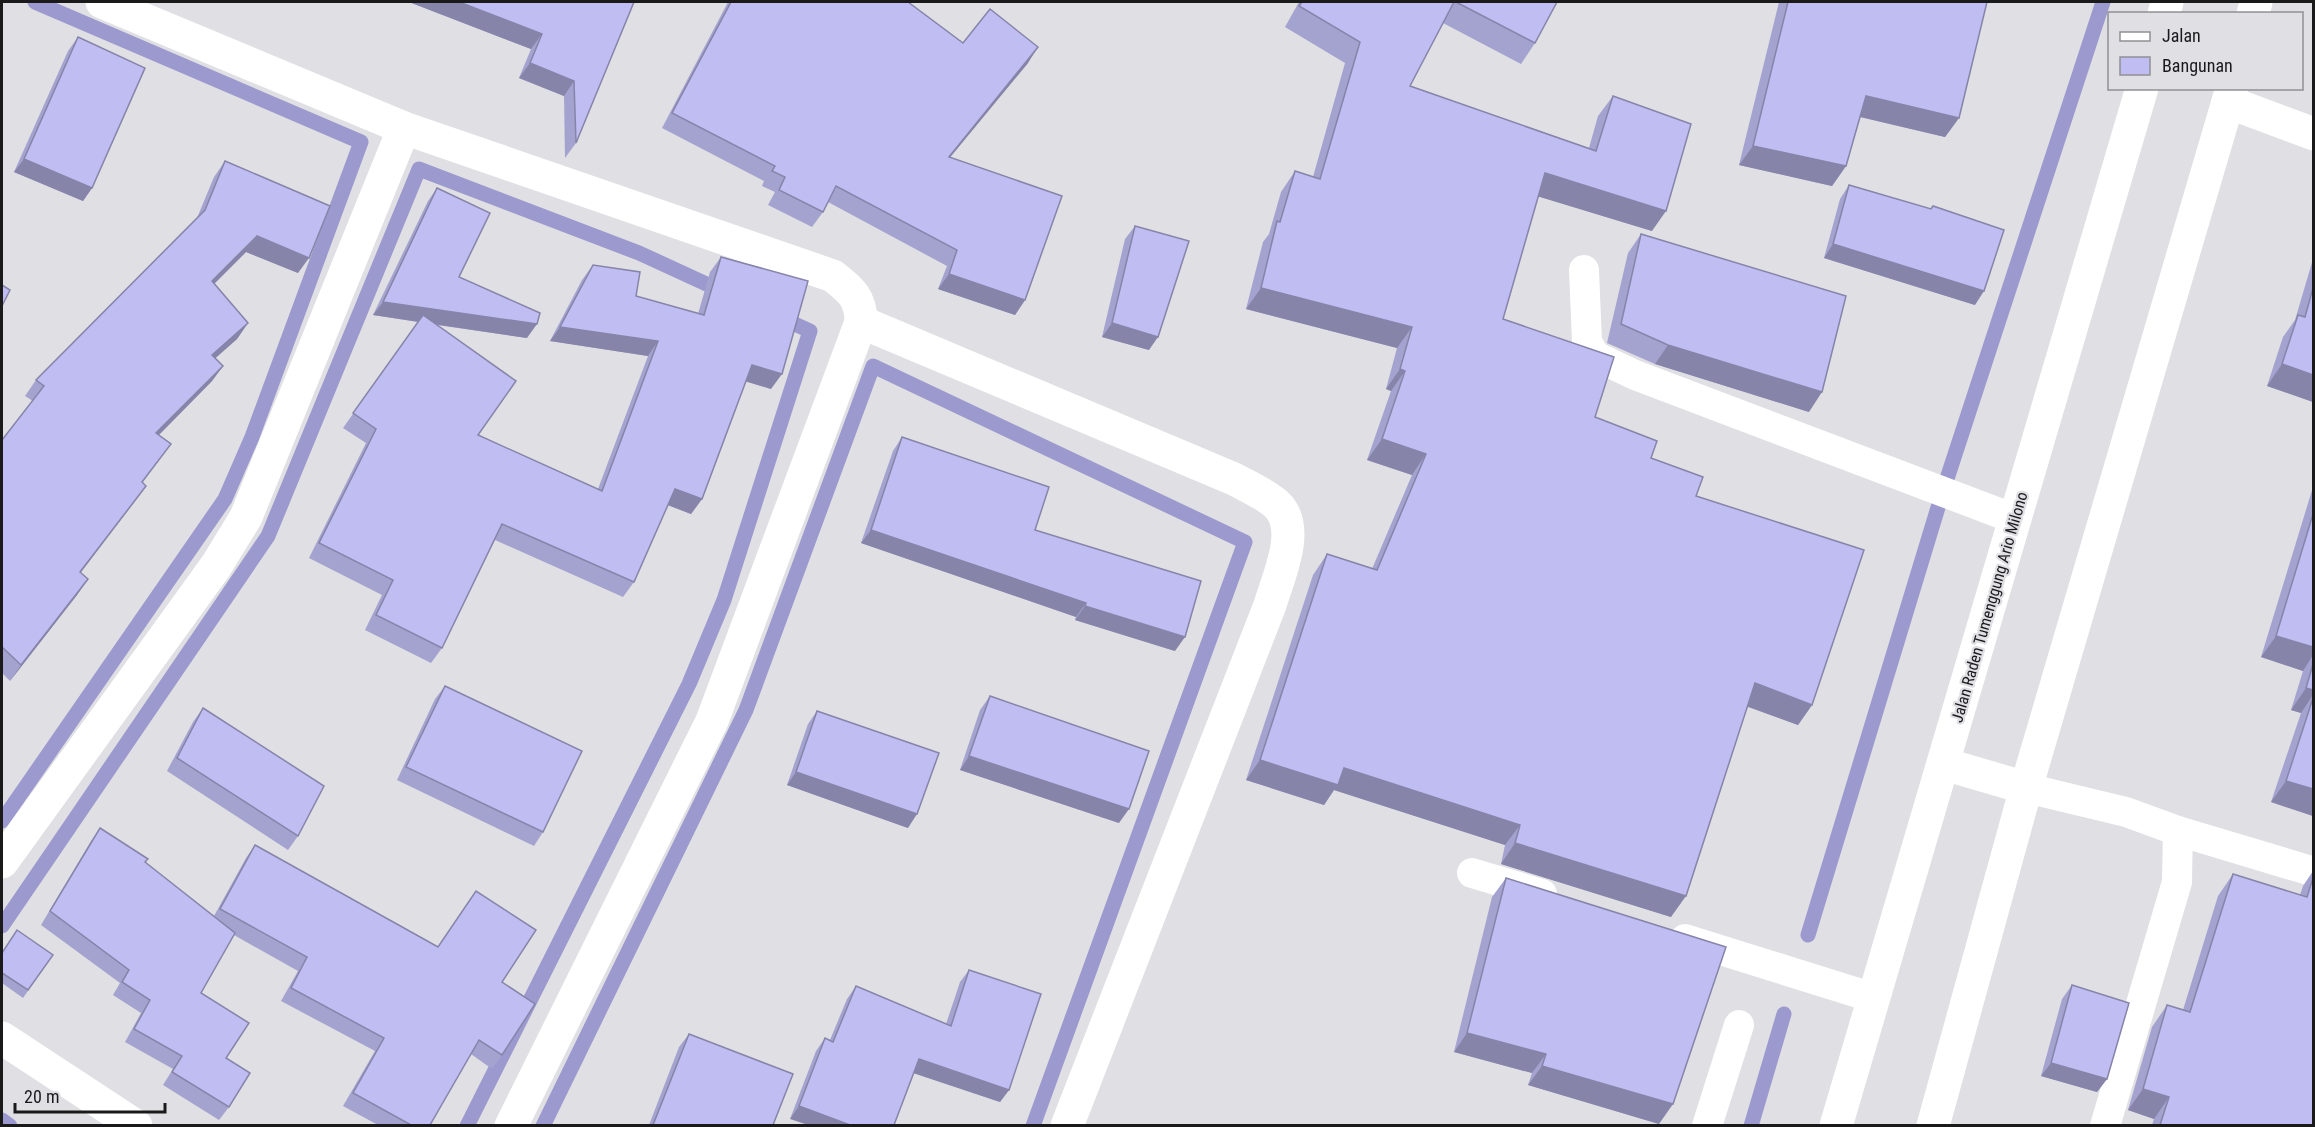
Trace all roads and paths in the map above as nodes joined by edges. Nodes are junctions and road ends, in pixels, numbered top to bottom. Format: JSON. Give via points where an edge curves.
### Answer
{"nodes":[{"id":1,"x":102,"y":2,"type":"edge"},
{"id":2,"x":2141,"y":90,"type":"edge"},
{"id":3,"x":2230,"y":95,"type":"edge"},
{"id":4,"x":404,"y":128,"type":"junction"},
{"id":5,"x":2313,"y":134,"type":"edge"},
{"id":6,"x":1584,"y":270,"type":"dead end"},
{"id":7,"x":861,"y":322,"type":"junction"},
{"id":8,"x":2015,"y":519,"type":"junction"},
{"id":9,"x":1944,"y":764,"type":"junction"},
{"id":10,"x":2026,"y":788,"type":"junction"},
{"id":11,"x":2178,"y":831,"type":"junction"},
{"id":12,"x":2,"y":862,"type":"edge"},
{"id":13,"x":2308,"y":870,"type":"dead end"},
{"id":14,"x":1472,"y":873,"type":"dead end"},
{"id":15,"x":1572,"y":904,"type":"edge"},
{"id":16,"x":1661,"y":932,"type":"edge"},
{"id":17,"x":1874,"y":998,"type":"junction"},
{"id":18,"x":1739,"y":1025,"type":"dead end"},
{"id":19,"x":2,"y":1038,"type":"edge"},
{"id":20,"x":136,"y":1125,"type":"edge"},
{"id":21,"x":511,"y":1125,"type":"edge"},
{"id":22,"x":1067,"y":1125,"type":"edge"},
{"id":23,"x":1707,"y":1125,"type":"edge"},
{"id":24,"x":1836,"y":1125,"type":"edge"},
{"id":25,"x":1933,"y":1125,"type":"edge"},
{"id":26,"x":2105,"y":1125,"type":"edge"}],
"edges":[{"from":1,"to":4,"type":"main road"},
{"from":2,"to":8,"type":"main road","name":"Jalan Raden Tumenggung Ario Milono"},
{"from":3,"to":5,"type":"main road"},
{"from":3,"to":10,"type":"main road"},
{"from":4,"to":7,"type":"main road","via":[[833,276],[854,292],[861,308]]},
{"from":4,"to":12,"type":"main road","via":[[246,517],[216,566]]},
{"from":6,"to":8,"type":"lane","via":[[1587,342],[1594,356]]},
{"from":7,"to":21,"type":"main road","via":[[711,721]]},
{"from":7,"to":22,"type":"main road","via":[[1234,479],[1275,503],[1285,516],[1288,541],[1270,605]]},
{"from":8,"to":9,"type":"main road","name":"Jalan Raden Tumenggung Ario Milono"},
{"from":9,"to":10,"type":"main road"},
{"from":9,"to":17,"type":"main road","name":"Jalan Raden Tumenggung Ario Milono"},
{"from":10,"to":11,"type":"lane","via":[[2126,812]]},
{"from":10,"to":25,"type":"main road"},
{"from":11,"to":13,"type":"lane"},
{"from":11,"to":26,"type":"lane","via":[[2177,882]]},
{"from":14,"to":15,"type":"lane"},
{"from":16,"to":17,"type":"lane"},
{"from":17,"to":24,"type":"main road","name":"Jalan Raden Tumenggung Ario Milono"},
{"from":18,"to":23,"type":"lane"},
{"from":19,"to":20,"type":"main road"}]}
